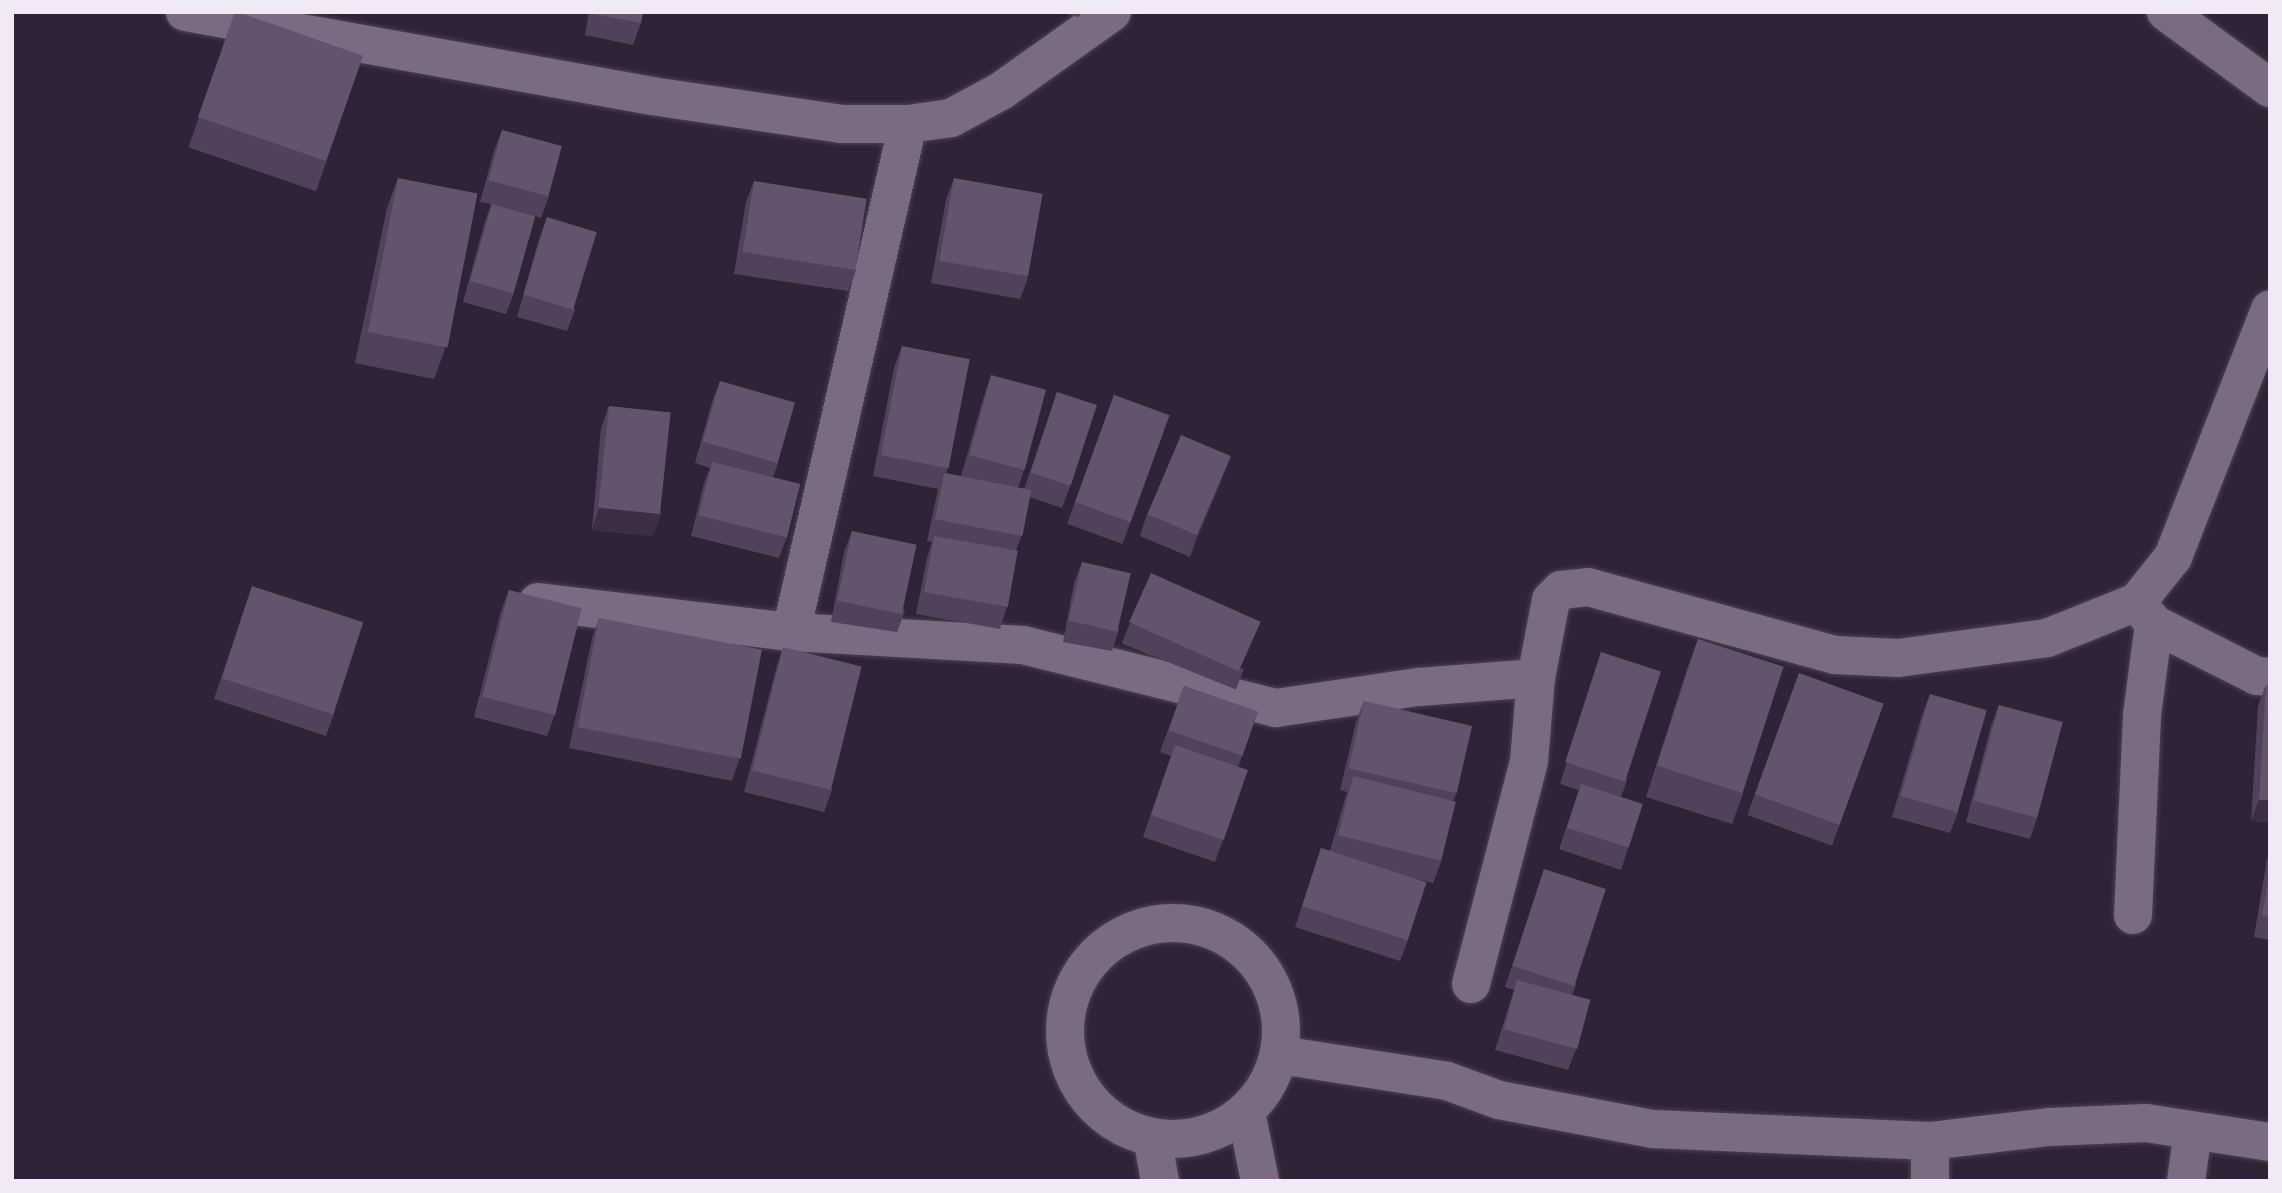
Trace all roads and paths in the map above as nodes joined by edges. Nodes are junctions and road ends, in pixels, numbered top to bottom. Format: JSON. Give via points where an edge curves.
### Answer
{"nodes":[{"id":1,"x":186,"y":12,"type":"edge"},
{"id":2,"x":1112,"y":12,"type":"edge"},
{"id":3,"x":2166,"y":12,"type":"edge"},
{"id":4,"x":2270,"y":88,"type":"edge"},
{"id":5,"x":908,"y":124,"type":"junction"},
{"id":6,"x":2270,"y":309,"type":"edge"},
{"id":7,"x":538,"y":602,"type":"edge"},
{"id":8,"x":2145,"y":613,"type":"junction"},
{"id":9,"x":791,"y":632,"type":"junction"},
{"id":10,"x":2270,"y":677,"type":"edge"},
{"id":11,"x":1536,"y":678,"type":"junction"},
{"id":12,"x":2133,"y":915,"type":"dead end"},
{"id":13,"x":1471,"y":984,"type":"dead end"},
{"id":14,"x":1280,"y":1055,"type":"junction"},
{"id":15,"x":1246,"y":1112,"type":"junction"},
{"id":16,"x":2193,"y":1131,"type":"junction"},
{"id":17,"x":1152,"y":1138,"type":"junction"},
{"id":18,"x":1930,"y":1141,"type":"junction"},
{"id":19,"x":2270,"y":1142,"type":"edge"},
{"id":20,"x":1160,"y":1181,"type":"edge"},
{"id":21,"x":1260,"y":1181,"type":"edge"},
{"id":22,"x":1930,"y":1181,"type":"edge"},
{"id":23,"x":2186,"y":1181,"type":"edge"}],
"edges":[{"from":1,"to":5,"type":"street","via":[[652,96],[841,124]]},
{"from":2,"to":5,"type":"street","via":[[1001,91],[951,118]]},
{"from":3,"to":4,"type":"street"},
{"from":5,"to":9,"type":"street"},
{"from":6,"to":8,"type":"street","via":[[2173,557]]},
{"from":7,"to":9,"type":"street"},
{"from":8,"to":10,"type":"street","via":[[2257,676]]},
{"from":8,"to":11,"type":"street","via":[[2047,638],[1898,659],[1835,655],[1771,641],[1574,586],[1551,600]]},
{"from":8,"to":12,"type":"street"},
{"from":9,"to":11,"type":"street","via":[[1023,645],[1276,708],[1419,687]]},
{"from":11,"to":13,"type":"street","via":[[1529,761]]},
{"from":14,"to":15,"type":"street","via":[[1267,1087]]},
{"from":14,"to":17,"type":"street","via":[[1279,1010],[1273,988],[1255,959],[1228,938],[1196,926],[1162,924],[1129,932],[1100,951],[1079,977],[1066,1009],[1064,1043],[1073,1076],[1093,1105],[1119,1126]]},
{"from":14,"to":18,"type":"street","via":[[1447,1081],[1499,1100],[1653,1129]]},
{"from":15,"to":17,"type":"street","via":[[1202,1136]]},
{"from":15,"to":21,"type":"street"},
{"from":16,"to":18,"type":"street","via":[[2146,1123],[2049,1127]]},
{"from":16,"to":19,"type":"street"},
{"from":16,"to":23,"type":"street"},
{"from":17,"to":20,"type":"street"},
{"from":18,"to":22,"type":"street"}]}
